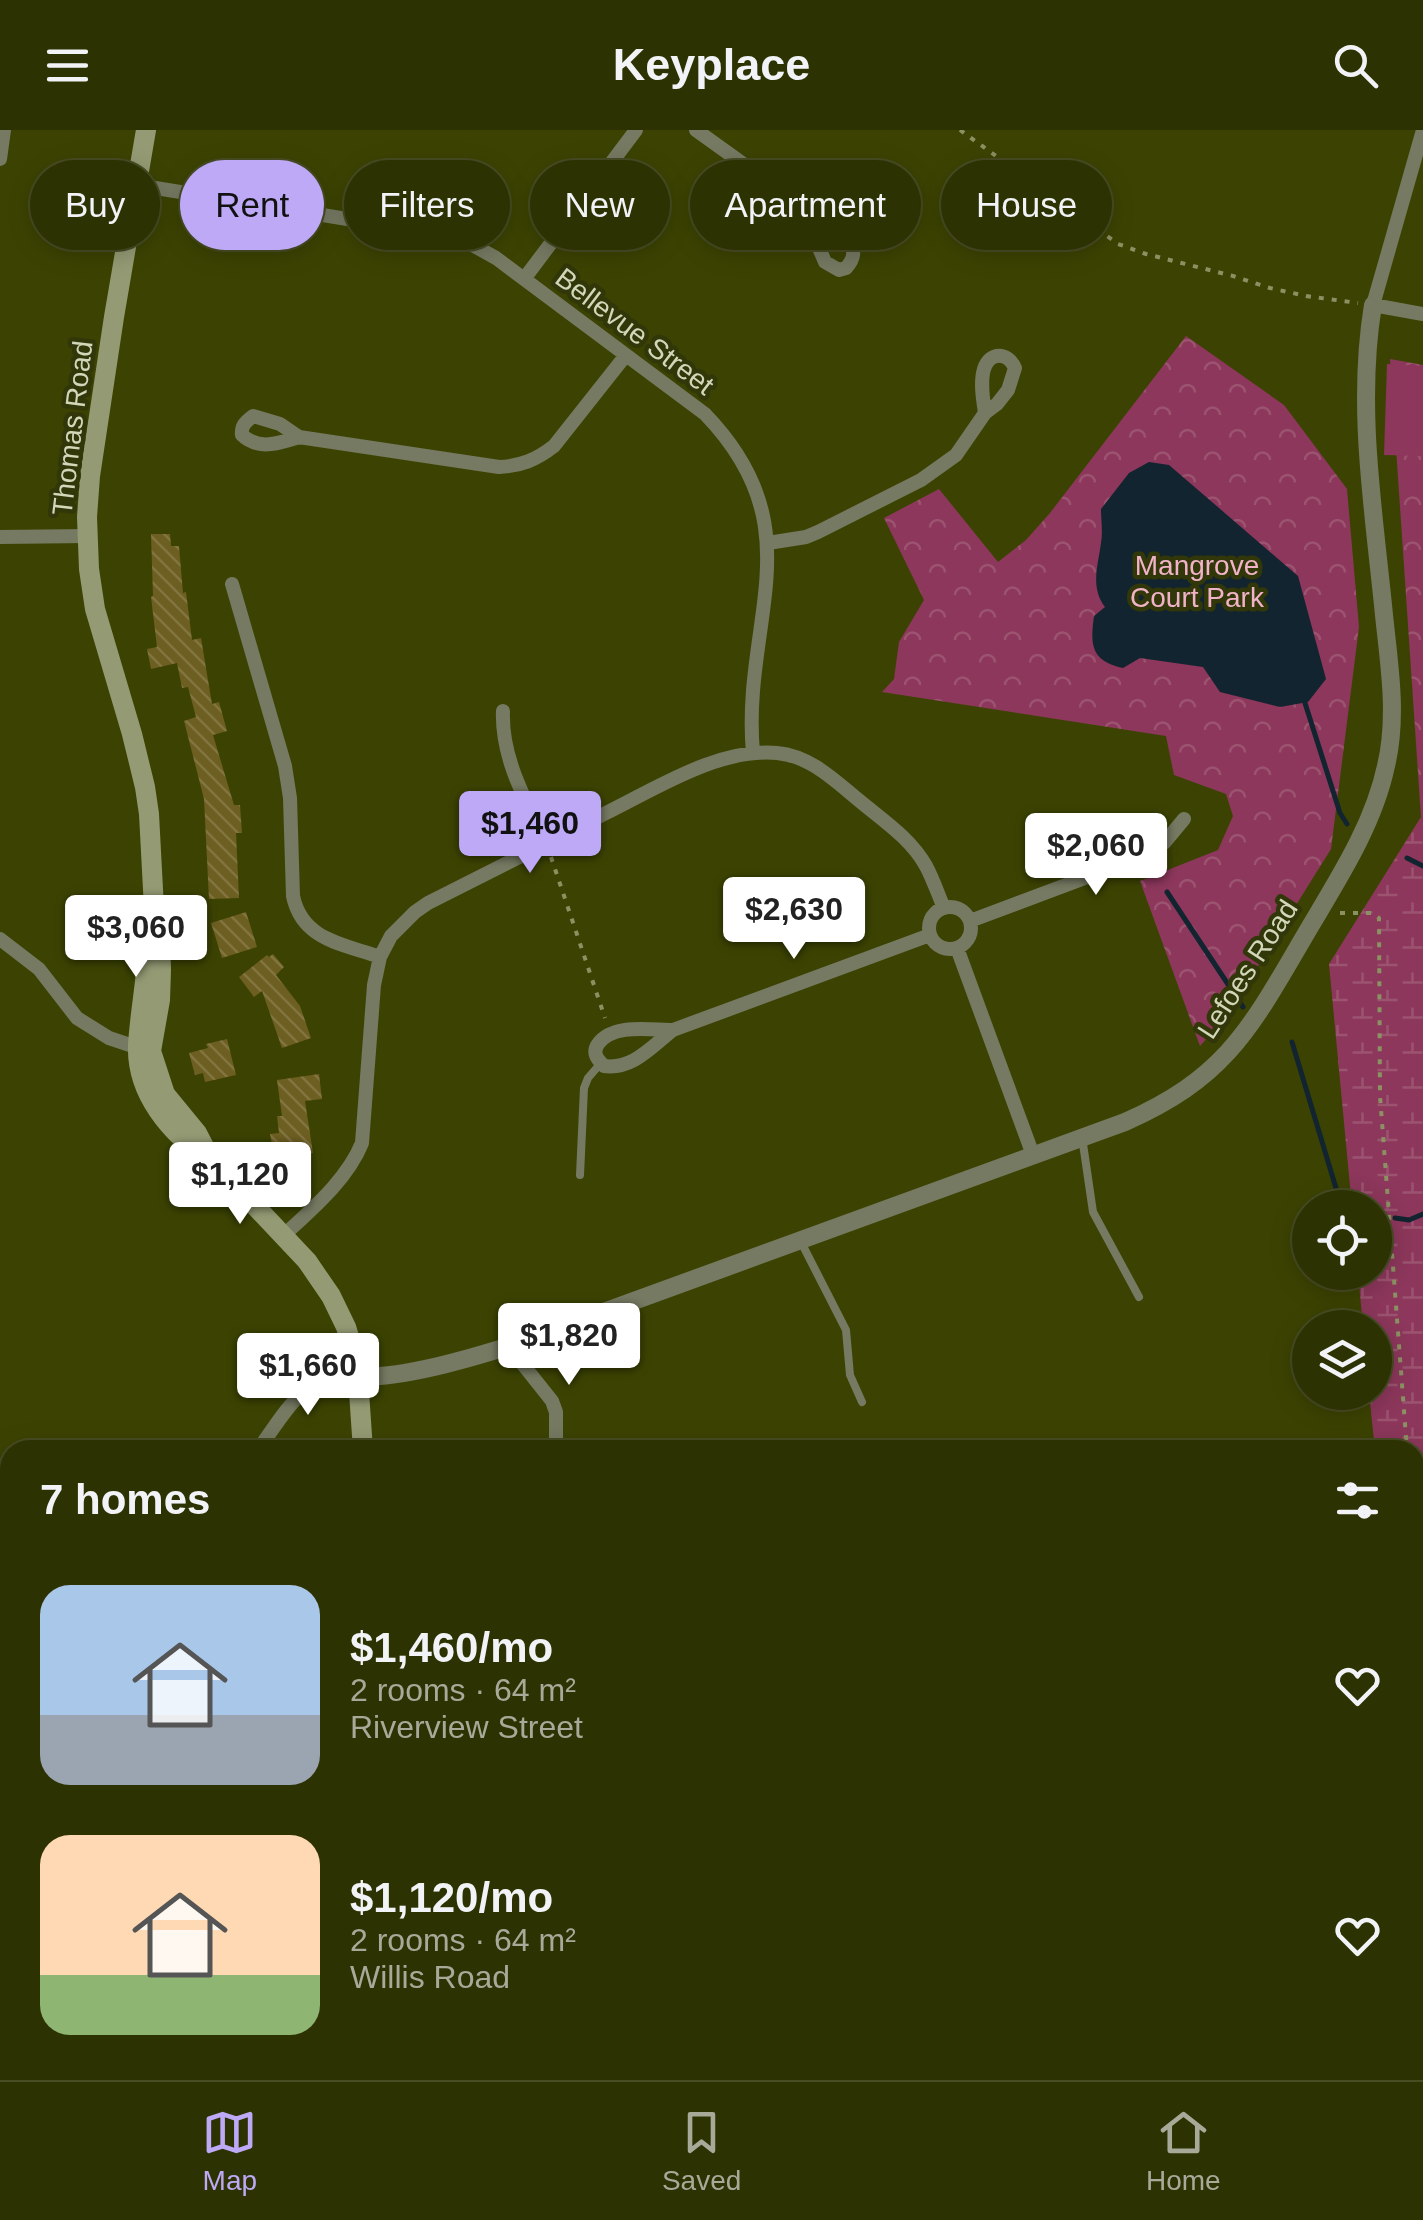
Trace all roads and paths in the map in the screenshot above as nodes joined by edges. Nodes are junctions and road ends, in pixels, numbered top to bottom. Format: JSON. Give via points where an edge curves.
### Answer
{"nodes":[{"id":1,"x":4,"y":130,"type":"edge"},
{"id":2,"x":146,"y":130,"type":"edge"},
{"id":3,"x":636,"y":130,"type":"edge"},
{"id":4,"x":696,"y":130,"type":"edge"},
{"id":5,"x":960,"y":130,"type":"edge"},
{"id":6,"x":1423,"y":130,"type":"edge"},
{"id":7,"x":0,"y":159,"type":"edge"},
{"id":8,"x":141,"y":160,"type":"edge"},
{"id":9,"x":737,"y":160,"type":"edge"},
{"id":10,"x":160,"y":189,"type":"edge"},
{"id":11,"x":126,"y":250,"type":"edge"},
{"id":12,"x":524,"y":278,"type":"junction"},
{"id":13,"x":1373,"y":305,"type":"junction"},
{"id":14,"x":1423,"y":314,"type":"edge"},
{"id":15,"x":626,"y":355,"type":"junction"},
{"id":16,"x":985,"y":413,"type":"dead end"},
{"id":17,"x":299,"y":436,"type":"dead end"},
{"id":18,"x":88,"y":536,"type":"junction"},
{"id":19,"x":0,"y":537,"type":"edge"},
{"id":20,"x":768,"y":544,"type":"junction"},
{"id":21,"x":232,"y":584,"type":"dead end"},
{"id":22,"x":504,"y":710,"type":"dead end"},
{"id":23,"x":753,"y":753,"type":"junction"},
{"id":24,"x":1184,"y":820,"type":"dead end"},
{"id":25,"x":546,"y":843,"type":"junction"},
{"id":26,"x":944,"y":908,"type":"junction"},
{"id":27,"x":1320,"y":908,"type":"junction"},
{"id":28,"x":970,"y":921,"type":"junction"},
{"id":29,"x":930,"y":935,"type":"junction"},
{"id":30,"x":0,"y":939,"type":"edge"},
{"id":31,"x":957,"y":948,"type":"junction"},
{"id":32,"x":380,"y":957,"type":"junction"},
{"id":33,"x":673,"y":1030,"type":"junction"},
{"id":34,"x":611,"y":1035,"type":"junction"},
{"id":35,"x":144,"y":1050,"type":"junction"},
{"id":36,"x":601,"y":1063,"type":"junction"},
{"id":37,"x":1082,"y":1137,"type":"junction"},
{"id":38,"x":1033,"y":1155,"type":"junction"},
{"id":39,"x":580,"y":1174,"type":"dead end"},
{"id":40,"x":283,"y":1236,"type":"junction"},
{"id":41,"x":800,"y":1240,"type":"junction"},
{"id":42,"x":1139,"y":1297,"type":"dead end"},
{"id":43,"x":513,"y":1344,"type":"junction"},
{"id":44,"x":360,"y":1377,"type":"junction"},
{"id":45,"x":862,"y":1402,"type":"dead end"},
{"id":46,"x":265,"y":1440,"type":"edge"},
{"id":47,"x":363,"y":1440,"type":"edge"},
{"id":48,"x":556,"y":1440,"type":"edge"},
{"id":49,"x":1406,"y":1440,"type":"edge"}],
"edges":[{"from":1,"to":7,"type":"street"},
{"from":2,"to":8,"type":"main road","name":"Thomas Road"},
{"from":3,"to":12,"type":"street"},
{"from":4,"to":9,"type":"street"},
{"from":5,"to":13,"type":"path","via":[[1118,244],[1270,288]]},
{"from":6,"to":13,"type":"street","name":"Lefoes Road"},
{"from":10,"to":12,"type":"street","name":"Bellevue Street","via":[[458,236]]},
{"from":11,"to":18,"type":"main road","name":"Thomas Road","via":[[90,476]]},
{"from":12,"to":15,"type":"street","name":"Bellevue Street"},
{"from":13,"to":14,"type":"street"},
{"from":13,"to":27,"type":"street","name":"Lefoes Road","via":[[1365,401],[1392,728],[1374,806]]},
{"from":15,"to":17,"type":"street","via":[[554,446],[519,466]]},
{"from":15,"to":20,"type":"street","name":"Bellevue Street","via":[[705,414],[735,448],[762,506]]},
{"from":16,"to":20,"type":"street","via":[[956,456],[933,473],[818,532]]},
{"from":18,"to":19,"type":"street"},
{"from":18,"to":35,"type":"main road","name":"Thomas Road","via":[[95,610],[145,787],[154,908]]},
{"from":20,"to":23,"type":"street","name":"Bellevue Street","via":[[751,702]]},
{"from":21,"to":32,"type":"street","via":[[285,766],[296,910],[313,932]]},
{"from":22,"to":25,"type":"street","via":[[508,755]]},
{"from":23,"to":25,"type":"street","via":[[715,761]]},
{"from":23,"to":26,"type":"street","via":[[778,753],[816,766],[883,820],[919,856]]},
{"from":24,"to":28,"type":"street","via":[[1138,858]]},
{"from":25,"to":32,"type":"street","via":[[428,903]]},
{"from":25,"to":34,"type":"path"},
{"from":26,"to":28,"type":"street","via":[[962,911]]},
{"from":26,"to":29,"type":"street","via":[[933,916]]},
{"from":27,"to":37,"type":"street","name":"Lefoes Road","via":[[1260,1012],[1211,1070],[1174,1098]]},
{"from":27,"to":49,"type":"path","via":[[1379,918],[1380,1096]]},
{"from":28,"to":31,"type":"street","via":[[968,940]]},
{"from":29,"to":31,"type":"street","via":[[938,945]]},
{"from":29,"to":33,"type":"street"},
{"from":30,"to":35,"type":"street","via":[[39,969],[78,1018]]},
{"from":31,"to":38,"type":"street"},
{"from":32,"to":40,"type":"street","via":[[362,1143],[342,1177]]},
{"from":33,"to":34,"type":"street"},
{"from":33,"to":36,"type":"street","via":[[640,1057],[618,1066]]},
{"from":34,"to":36,"type":"street","via":[[597,1045]]},
{"from":35,"to":40,"type":"main road","via":[[145,1084],[160,1113]]},
{"from":36,"to":39,"type":"lane","via":[[584,1088]]},
{"from":37,"to":38,"type":"street","name":"Lefoes Road"},
{"from":37,"to":42,"type":"lane","via":[[1093,1212]]},
{"from":38,"to":41,"type":"street","name":"Lefoes Road"},
{"from":40,"to":44,"type":"main road","via":[[331,1296]]},
{"from":41,"to":43,"type":"street","name":"Lefoes Road"},
{"from":41,"to":45,"type":"lane","via":[[846,1330],[850,1375]]},
{"from":43,"to":44,"type":"street","name":"Lefoes Road"},
{"from":43,"to":48,"type":"street","via":[[552,1401]]},
{"from":44,"to":46,"type":"street","via":[[338,1375],[310,1386]]},
{"from":44,"to":47,"type":"main road"}]}
